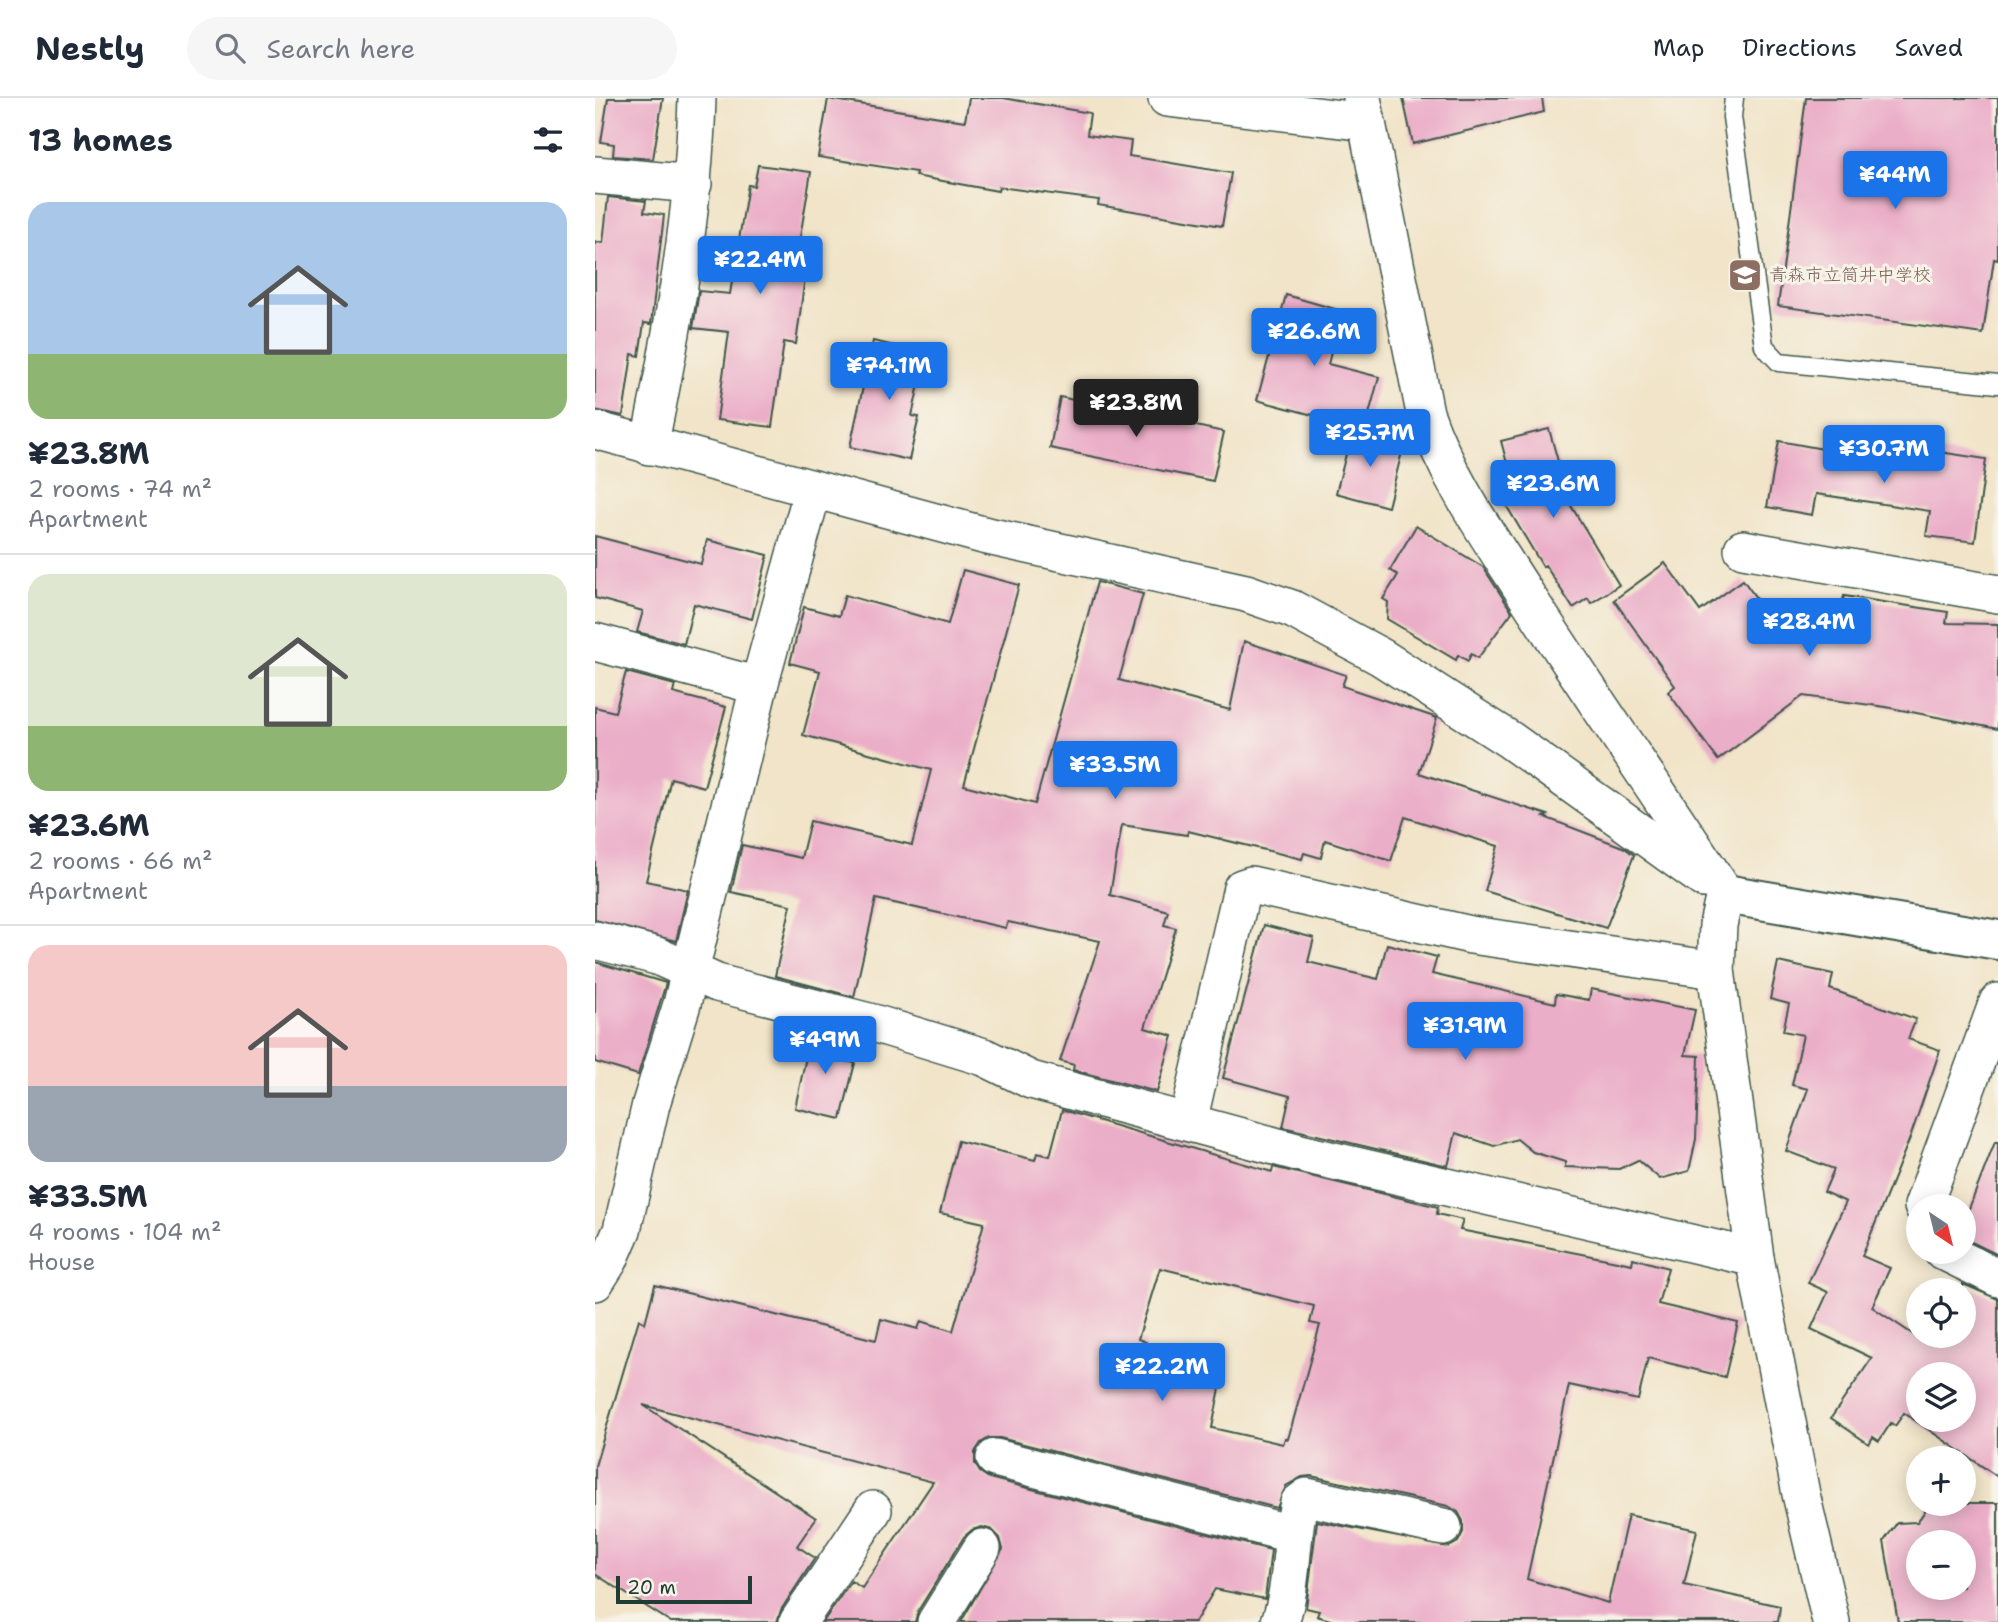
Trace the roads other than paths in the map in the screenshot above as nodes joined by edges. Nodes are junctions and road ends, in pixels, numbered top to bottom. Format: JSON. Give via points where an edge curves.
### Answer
{"nodes":[{"id":1,"x":697,"y":98,"type":"edge"},
{"id":2,"x":1167,"y":98,"type":"edge"},
{"id":3,"x":1734,"y":98,"type":"edge"},
{"id":4,"x":1364,"y":110,"type":"edge"},
{"id":5,"x":595,"y":175,"type":"edge"},
{"id":6,"x":693,"y":184,"type":"junction"},
{"id":7,"x":1998,"y":384,"type":"edge"},
{"id":8,"x":595,"y":430,"type":"edge"},
{"id":9,"x":649,"y":446,"type":"junction"},
{"id":10,"x":813,"y":489,"type":"junction"},
{"id":11,"x":1743,"y":549,"type":"dead end"},
{"id":12,"x":1998,"y":594,"type":"edge"},
{"id":13,"x":595,"y":642,"type":"edge"},
{"id":14,"x":759,"y":687,"type":"junction"},
{"id":15,"x":1725,"y":894,"type":"junction"},
{"id":16,"x":595,"y":940,"type":"edge"},
{"id":17,"x":1998,"y":940,"type":"edge"},
{"id":18,"x":691,"y":969,"type":"junction"},
{"id":19,"x":1716,"y":970,"type":"junction"},
{"id":20,"x":1998,"y":1002,"type":"edge"},
{"id":21,"x":1188,"y":1122,"type":"junction"},
{"id":22,"x":1927,"y":1194,"type":"edge"},
{"id":23,"x":1755,"y":1258,"type":"junction"},
{"id":24,"x":1969,"y":1264,"type":"edge"},
{"id":25,"x":1998,"y":1278,"type":"edge"},
{"id":26,"x":595,"y":1282,"type":"edge"},
{"id":27,"x":995,"y":1458,"type":"dead end"},
{"id":28,"x":873,"y":1510,"type":"dead end"},
{"id":29,"x":1443,"y":1527,"type":"dead end"},
{"id":30,"x":1292,"y":1534,"type":"junction"},
{"id":31,"x":982,"y":1548,"type":"dead end"},
{"id":32,"x":799,"y":1622,"type":"edge"},
{"id":33,"x":936,"y":1622,"type":"edge"},
{"id":34,"x":1280,"y":1622,"type":"edge"},
{"id":35,"x":1831,"y":1622,"type":"edge"}],
"edges":[{"from":1,"to":6,"type":"street"},
{"from":2,"to":4,"type":"street"},
{"from":3,"to":7,"type":"lane","via":[[1732,117],[1764,346],[1779,362]]},
{"from":4,"to":15,"type":"street","via":[[1434,441],[1468,504],[1656,796]]},
{"from":5,"to":6,"type":"street"},
{"from":6,"to":9,"type":"street"},
{"from":8,"to":9,"type":"street"},
{"from":9,"to":10,"type":"street"},
{"from":10,"to":14,"type":"street"},
{"from":10,"to":15,"type":"street","via":[[983,535],[1245,593],[1292,609],[1381,657],[1510,740]]},
{"from":11,"to":12,"type":"street"},
{"from":13,"to":14,"type":"street"},
{"from":14,"to":18,"type":"street"},
{"from":15,"to":17,"type":"street"},
{"from":15,"to":19,"type":"street"},
{"from":16,"to":18,"type":"street"},
{"from":18,"to":21,"type":"street","via":[[716,983],[984,1057],[1031,1080]]},
{"from":18,"to":26,"type":"street","via":[[651,1104],[622,1230]]},
{"from":19,"to":21,"type":"street","via":[[1471,935],[1251,885],[1242,888]]},
{"from":19,"to":23,"type":"street"},
{"from":20,"to":22,"type":"street"},
{"from":21,"to":23,"type":"street","via":[[1308,1155]]},
{"from":23,"to":35,"type":"street"},
{"from":24,"to":25,"type":"street"},
{"from":27,"to":30,"type":"street"},
{"from":28,"to":32,"type":"street"},
{"from":29,"to":30,"type":"street","via":[[1307,1497],[1299,1503]]},
{"from":30,"to":34,"type":"street"},
{"from":31,"to":33,"type":"street"}]}
